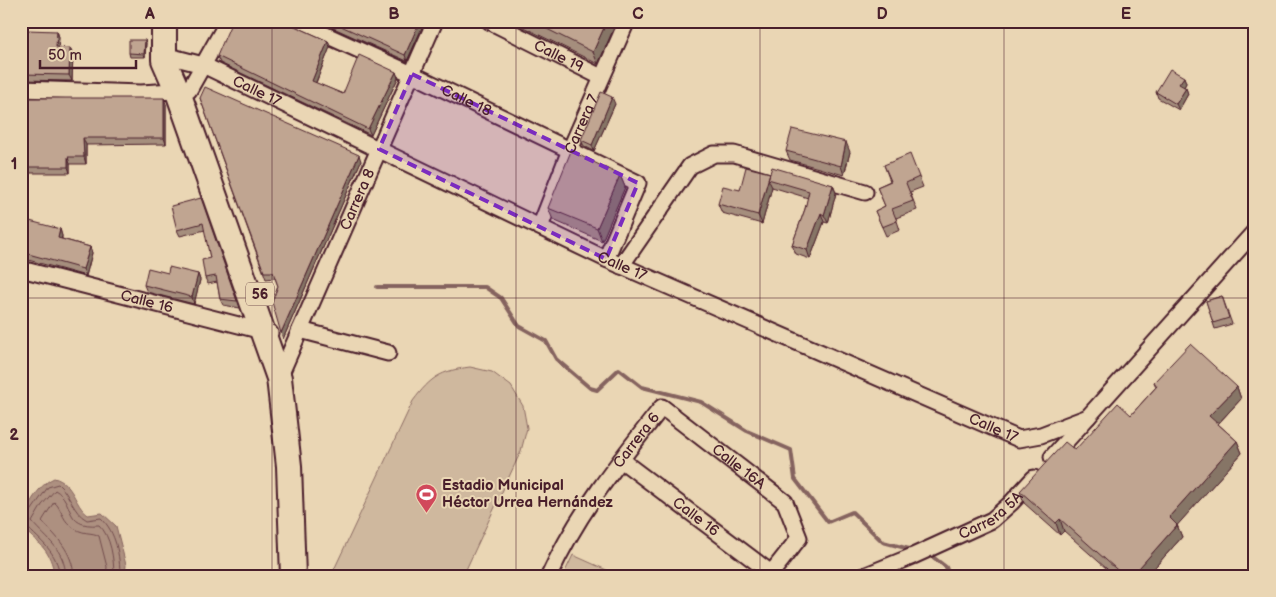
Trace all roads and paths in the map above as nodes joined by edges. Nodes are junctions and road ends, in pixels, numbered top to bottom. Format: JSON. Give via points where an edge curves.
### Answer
{"nodes":[{"id":1,"x":164,"y":21,"type":"edge"},
{"id":2,"x":176,"y":21,"type":"edge"},
{"id":3,"x":228,"y":21,"type":"edge"},
{"id":4,"x":295,"y":21,"type":"edge"},
{"id":5,"x":435,"y":21,"type":"edge"},
{"id":6,"x":489,"y":21,"type":"edge"},
{"id":7,"x":627,"y":21,"type":"edge"},
{"id":8,"x":170,"y":59,"type":"junction"},
{"id":9,"x":203,"y":65,"type":"junction"},
{"id":10,"x":412,"y":74,"type":"junction"},
{"id":11,"x":602,"y":78,"type":"junction"},
{"id":12,"x":21,"y":89,"type":"edge"},
{"id":13,"x":183,"y":91,"type":"junction"},
{"id":14,"x":379,"y":149,"type":"junction"},
{"id":15,"x":570,"y":150,"type":"junction"},
{"id":16,"x":865,"y":192,"type":"dead end"},
{"id":17,"x":540,"y":227,"type":"junction"},
{"id":18,"x":1255,"y":231,"type":"edge"},
{"id":19,"x":606,"y":260,"type":"junction"},
{"id":20,"x":620,"y":266,"type":"junction"},
{"id":21,"x":21,"y":269,"type":"edge"},
{"id":22,"x":300,"y":330,"type":"junction"},
{"id":23,"x":268,"y":333,"type":"junction"},
{"id":24,"x":388,"y":354,"type":"dead end"},
{"id":25,"x":282,"y":371,"type":"junction"},
{"id":26,"x":662,"y":407,"type":"joint"},
{"id":27,"x":1088,"y":417,"type":"junction"},
{"id":28,"x":620,"y":460,"type":"junction"},
{"id":29,"x":770,"y":575,"type":"edge"},
{"id":30,"x":293,"y":576,"type":"edge"},
{"id":31,"x":303,"y":576,"type":"edge"},
{"id":32,"x":549,"y":576,"type":"edge"},
{"id":33,"x":864,"y":576,"type":"edge"}],
"edges":[{"from":1,"to":8,"type":"main road","number":"56"},
{"from":2,"to":8,"type":"main road","number":"56"},
{"from":3,"to":9,"type":"street"},
{"from":4,"to":10,"type":"street","name":"Calle 18"},
{"from":5,"to":10,"type":"street","name":"Carrera 8"},
{"from":6,"to":11,"type":"street","name":"Calle 19"},
{"from":7,"to":11,"type":"street","name":"Carrera 7"},
{"from":8,"to":9,"type":"street","name":"Calle 17"},
{"from":8,"to":13,"type":"main road","number":"56"},
{"from":9,"to":13,"type":"street"},
{"from":9,"to":14,"type":"street","name":"Calle 17"},
{"from":10,"to":14,"type":"street","name":"Carrera 8"},
{"from":10,"to":15,"type":"street","name":"Calle 18"},
{"from":11,"to":15,"type":"street","name":"Carrera 7"},
{"from":12,"to":13,"type":"street","via":[[141,93]]},
{"from":13,"to":23,"type":"main road","number":"56"},
{"from":14,"to":17,"type":"street","name":"Calle 17"},
{"from":14,"to":22,"type":"street","name":"Carrera 8"},
{"from":15,"to":17,"type":"street","name":"Carrera 7"},
{"from":15,"to":19,"type":"street","name":"Calle 18","via":[[638,183]]},
{"from":16,"to":20,"type":"street","via":[[734,154],[714,154],[690,166]]},
{"from":17,"to":19,"type":"street","name":"Calle 17"},
{"from":18,"to":27,"type":"street","name":"Carrera 5A"},
{"from":19,"to":20,"type":"street","name":"Calle 17"},
{"from":20,"to":27,"type":"street","name":"Calle 17","via":[[1019,439],[1041,435]]},
{"from":21,"to":23,"type":"street","name":"Calle 16"},
{"from":22,"to":24,"type":"street"},
{"from":22,"to":25,"type":"street","name":"Carrera 8"},
{"from":23,"to":25,"type":"main road","number":"56"},
{"from":25,"to":30,"type":"main road","number":"56"},
{"from":25,"to":31,"type":"main road","number":"56","via":[[292,395]]},
{"from":26,"to":28,"type":"street","name":"Carrera 6"},
{"from":26,"to":29,"type":"street","name":"Calle 16A","via":[[785,502],[799,538]]},
{"from":27,"to":33,"type":"street","name":"Carrera 5A","via":[[992,520]]},
{"from":28,"to":29,"type":"street","name":"Calle 16"},
{"from":28,"to":32,"type":"street","name":"Carrera 6","via":[[560,551]]}]}
